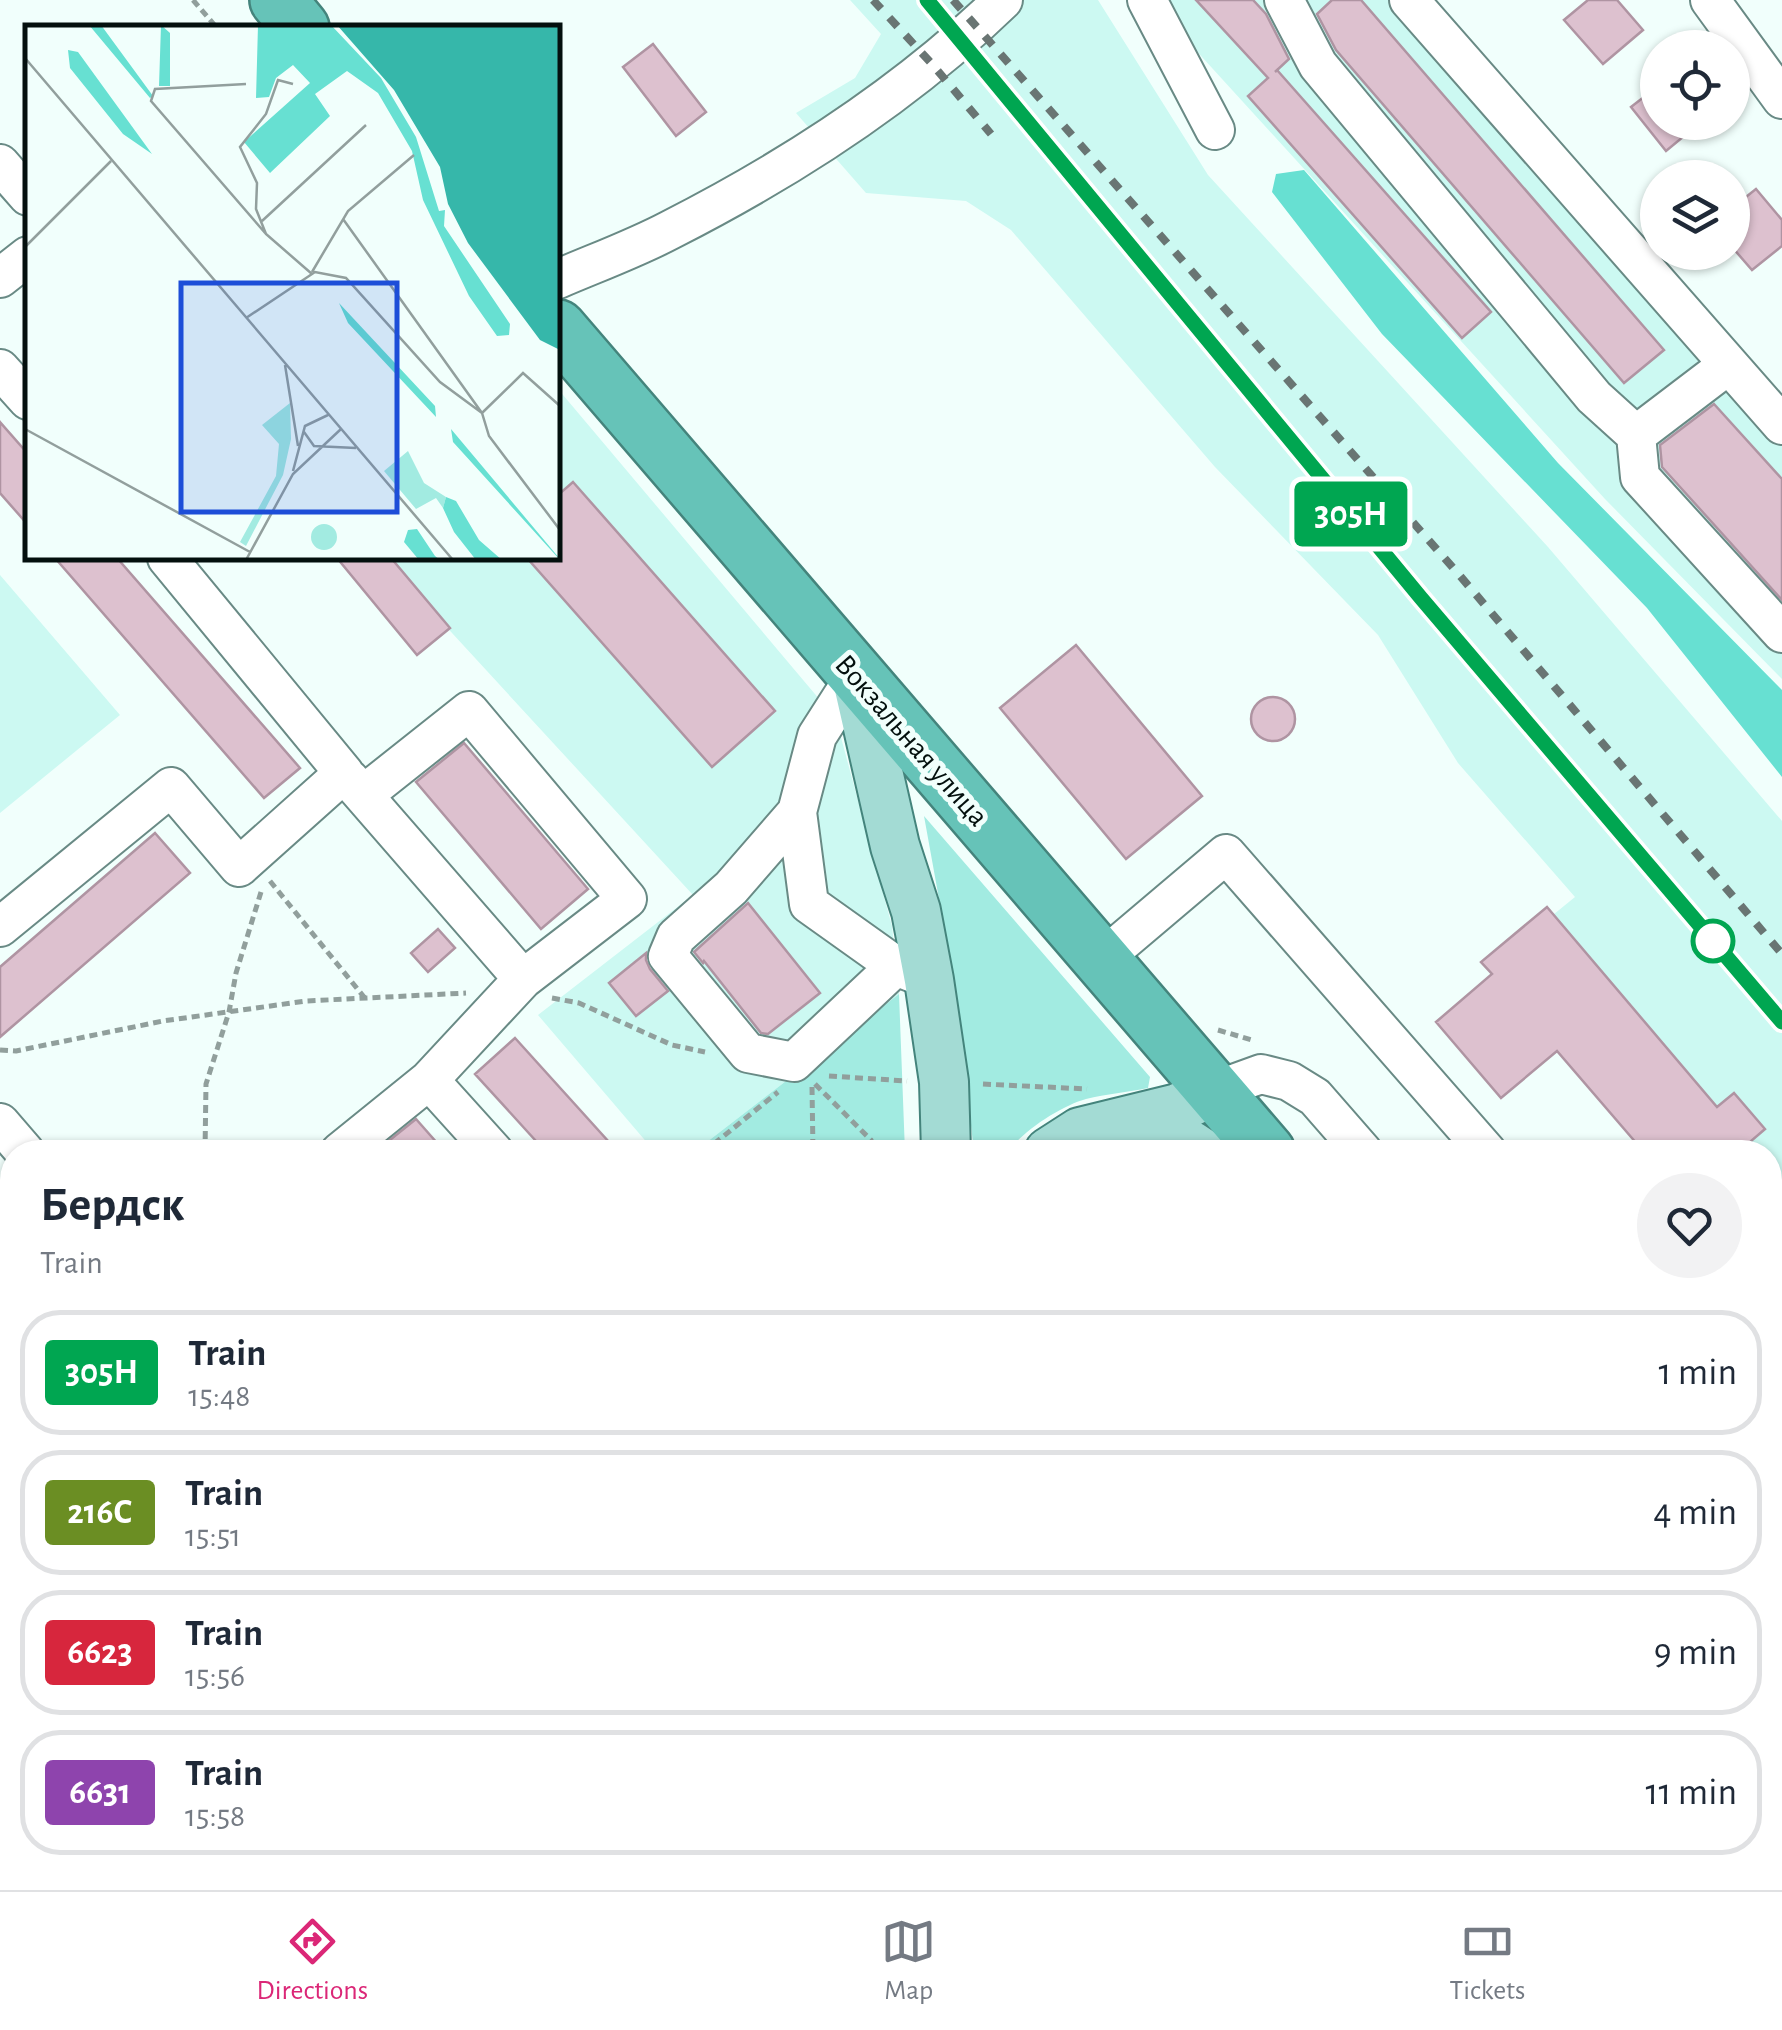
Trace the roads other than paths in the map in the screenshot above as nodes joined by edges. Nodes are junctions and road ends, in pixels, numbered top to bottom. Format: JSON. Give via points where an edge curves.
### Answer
{"nodes":[{"id":1,"x":278,"y":0,"type":"edge"},
{"id":2,"x":1002,"y":0,"type":"edge"},
{"id":3,"x":1148,"y":0,"type":"edge"},
{"id":4,"x":1284,"y":0,"type":"edge"},
{"id":5,"x":1409,"y":0,"type":"edge"},
{"id":6,"x":1710,"y":0,"type":"edge"},
{"id":7,"x":299,"y":25,"type":"edge"},
{"id":8,"x":1782,"y":100,"type":"edge"},
{"id":9,"x":1215,"y":130,"type":"dead end"},
{"id":10,"x":0,"y":164,"type":"edge"},
{"id":11,"x":25,"y":193,"type":"edge"},
{"id":12,"x":25,"y":258,"type":"edge"},
{"id":13,"x":560,"y":277,"type":"edge"},
{"id":14,"x":0,"y":278,"type":"edge"},
{"id":15,"x":560,"y":330,"type":"edge"},
{"id":16,"x":1728,"y":365,"type":"junction"},
{"id":17,"x":0,"y":368,"type":"edge"},
{"id":18,"x":25,"y":397,"type":"edge"},
{"id":19,"x":1782,"y":425,"type":"edge"},
{"id":20,"x":1636,"y":435,"type":"junction"},
{"id":21,"x":169,"y":560,"type":"edge"},
{"id":22,"x":1782,"y":632,"type":"edge"},
{"id":23,"x":856,"y":675,"type":"junction"},
{"id":24,"x":353,"y":784,"type":"junction"},
{"id":25,"x":797,"y":812,"type":"junction"},
{"id":26,"x":0,"y":928,"type":"edge"},
{"id":27,"x":1102,"y":959,"type":"junction"},
{"id":28,"x":913,"y":973,"type":"junction"},
{"id":29,"x":517,"y":985,"type":"junction"},
{"id":30,"x":429,"y":1080,"type":"junction"},
{"id":31,"x":1206,"y":1116,"type":"edge"},
{"id":32,"x":355,"y":1140,"type":"edge"},
{"id":33,"x":483,"y":1140,"type":"edge"},
{"id":34,"x":946,"y":1140,"type":"edge"},
{"id":35,"x":1067,"y":1140,"type":"edge"},
{"id":36,"x":1247,"y":1140,"type":"edge"},
{"id":37,"x":1354,"y":1140,"type":"edge"},
{"id":38,"x":1476,"y":1140,"type":"edge"}],
"edges":[{"from":1,"to":7,"type":"highway"},
{"from":2,"to":13,"type":"street","via":[[932,64],[779,169],[669,231]]},
{"from":3,"to":9,"type":"street"},
{"from":4,"to":20,"type":"street","via":[[1318,65],[1594,397]]},
{"from":5,"to":16,"type":"street"},
{"from":6,"to":8,"type":"street"},
{"from":10,"to":11,"type":"street"},
{"from":12,"to":14,"type":"street"},
{"from":15,"to":23,"type":"highway","name":"Вокзальная улица"},
{"from":16,"to":19,"type":"street"},
{"from":16,"to":20,"type":"street"},
{"from":17,"to":18,"type":"street"},
{"from":20,"to":22,"type":"street","via":[[1640,477]]},
{"from":21,"to":24,"type":"street"},
{"from":23,"to":25,"type":"street","via":[[816,736]]},
{"from":23,"to":27,"type":"highway","name":"Вокзальная улица"},
{"from":23,"to":28,"type":"main road","via":[[916,911]]},
{"from":24,"to":26,"type":"street","via":[[239,867],[171,787]]},
{"from":24,"to":29,"type":"street"},
{"from":24,"to":29,"type":"street","via":[[468,711],[627,899]]},
{"from":25,"to":28,"type":"street","via":[[809,904]]},
{"from":25,"to":28,"type":"street","via":[[731,888],[676,937],[668,956],[748,1053],[794,1062]]},
{"from":27,"to":31,"type":"highway","name":"Вокзальная улица"},
{"from":27,"to":38,"type":"street","via":[[1226,854]]},
{"from":28,"to":34,"type":"main road","via":[[944,1082]]},
{"from":29,"to":30,"type":"street"},
{"from":30,"to":32,"type":"street"},
{"from":30,"to":33,"type":"street"},
{"from":31,"to":35,"type":"main road","via":[[1176,1135],[1102,1106]]},
{"from":31,"to":36,"type":"highway","name":"Вокзальная улица"},
{"from":31,"to":37,"type":"street","via":[[1261,1074],[1315,1096]]}]}
